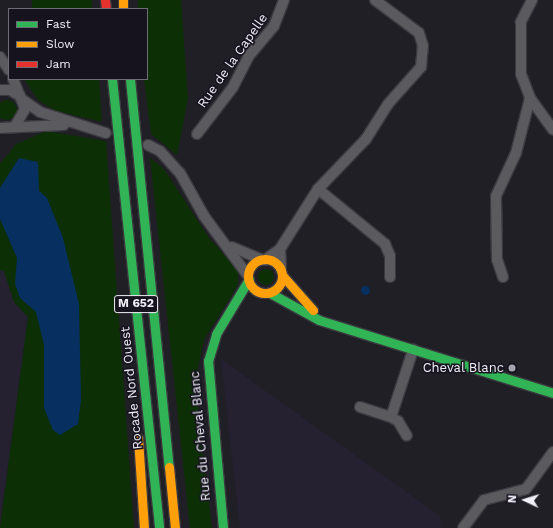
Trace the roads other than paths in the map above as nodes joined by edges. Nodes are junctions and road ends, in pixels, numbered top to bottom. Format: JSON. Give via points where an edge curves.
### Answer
{"nodes":[{"id":1,"x":284,"y":0,"type":"edge"},
{"id":2,"x":375,"y":0,"type":"edge"},
{"id":3,"x":532,"y":0,"type":"edge"},
{"id":4,"x":0,"y":57,"type":"edge"},
{"id":5,"x":8,"y":69,"type":"edge"},
{"id":6,"x":13,"y":80,"type":"edge"},
{"id":7,"x":112,"y":80,"type":"edge"},
{"id":8,"x":130,"y":80,"type":"edge"},
{"id":9,"x":0,"y":90,"type":"edge"},
{"id":10,"x":22,"y":98,"type":"junction"},
{"id":11,"x":530,"y":98,"type":"junction"},
{"id":12,"x":78,"y":126,"type":"junction"},
{"id":13,"x":6,"y":129,"type":"edge"},
{"id":14,"x":553,"y":130,"type":"edge"},
{"id":15,"x":106,"y":133,"type":"dead end"},
{"id":16,"x":197,"y":134,"type":"dead end"},
{"id":17,"x":148,"y":144,"type":"dead end"},
{"id":18,"x":120,"y":158,"type":"junction"},
{"id":19,"x":318,"y":189,"type":"junction"},
{"id":20,"x":225,"y":242,"type":"junction"},
{"id":21,"x":280,"y":249,"type":"junction"},
{"id":22,"x":263,"y":260,"type":"junction"},
{"id":23,"x":282,"y":272,"type":"junction"},
{"id":24,"x":503,"y":277,"type":"dead end"},
{"id":25,"x":249,"y":278,"type":"junction"},
{"id":26,"x":390,"y":278,"type":"dead end"},
{"id":27,"x":268,"y":293,"type":"junction"},
{"id":28,"x":224,"y":321,"type":"junction"},
{"id":29,"x":338,"y":325,"type":"junction"},
{"id":30,"x":413,"y":350,"type":"junction"},
{"id":31,"x":553,"y":393,"type":"edge"},
{"id":32,"x":360,"y":407,"type":"dead end"},
{"id":33,"x":136,"y":411,"type":"dead end"},
{"id":34,"x":391,"y":417,"type":"junction"},
{"id":35,"x":137,"y":426,"type":"dead end"},
{"id":36,"x":407,"y":436,"type":"dead end"},
{"id":37,"x":553,"y":452,"type":"edge"},
{"id":38,"x":144,"y":528,"type":"edge"},
{"id":39,"x":160,"y":528,"type":"edge"},
{"id":40,"x":175,"y":528,"type":"edge"},
{"id":41,"x":223,"y":528,"type":"edge"},
{"id":42,"x":463,"y":528,"type":"edge"}],
"edges":[{"from":1,"to":16,"type":"street","name":"Rue de la Capelle","via":[[274,26],[248,57],[233,87]]},
{"from":2,"to":19,"type":"street","via":[[419,33],[423,46],[421,67],[388,104],[366,139]]},
{"from":3,"to":11,"type":"street","via":[[521,22],[519,43],[521,74]]},
{"from":4,"to":5,"type":"street"},
{"from":6,"to":10,"type":"street"},
{"from":7,"to":18,"type":"main road","name":"Rocade Nord Ouest","number":"M 652"},
{"from":8,"to":40,"type":"main road","number":"M 652"},
{"from":9,"to":10,"type":"street","via":[[10,90]]},
{"from":10,"to":12,"type":"street","via":[[40,112]]},
{"from":10,"to":13,"type":"street","via":[[24,115]]},
{"from":11,"to":14,"type":"street"},
{"from":11,"to":24,"type":"street","via":[[516,153],[496,196],[497,260]]},
{"from":12,"to":13,"type":"street","via":[[46,124]]},
{"from":12,"to":15,"type":"street"},
{"from":17,"to":20,"type":"street","via":[[160,151],[177,170],[204,216]]},
{"from":18,"to":33,"type":"main road"},
{"from":18,"to":39,"type":"main road","name":"Rocade Nord Ouest","number":"M 652"},
{"from":19,"to":21,"type":"street"},
{"from":19,"to":26,"type":"street","via":[[385,244],[390,256]]},
{"from":20,"to":22,"type":"street","via":[[246,256]]},
{"from":20,"to":25,"type":"street"},
{"from":21,"to":22,"type":"street"},
{"from":21,"to":23,"type":"street"},
{"from":22,"to":23,"type":"main road","via":[[276,263]]},
{"from":22,"to":25,"type":"main road","via":[[252,266]]},
{"from":23,"to":27,"type":"main road","via":[[278,287]]},
{"from":23,"to":29,"type":"main road","via":[[312,309]]},
{"from":25,"to":27,"type":"main road","via":[[256,290]]},
{"from":25,"to":28,"type":"main road","name":"Rue du Cheval Blanc"},
{"from":27,"to":28,"type":"main road","name":"Rue du Cheval Blanc","via":[[238,307]]},
{"from":27,"to":29,"type":"main road","via":[[319,320]]},
{"from":28,"to":41,"type":"main road","name":"Rue du Cheval Blanc","via":[[210,352],[207,377]]},
{"from":29,"to":30,"type":"main road"},
{"from":30,"to":31,"type":"main road"},
{"from":30,"to":34,"type":"street"},
{"from":32,"to":34,"type":"street"},
{"from":34,"to":36,"type":"street","via":[[398,421]]},
{"from":35,"to":38,"type":"main road"},
{"from":37,"to":42,"type":"street","via":[[526,489],[484,500]]}]}
